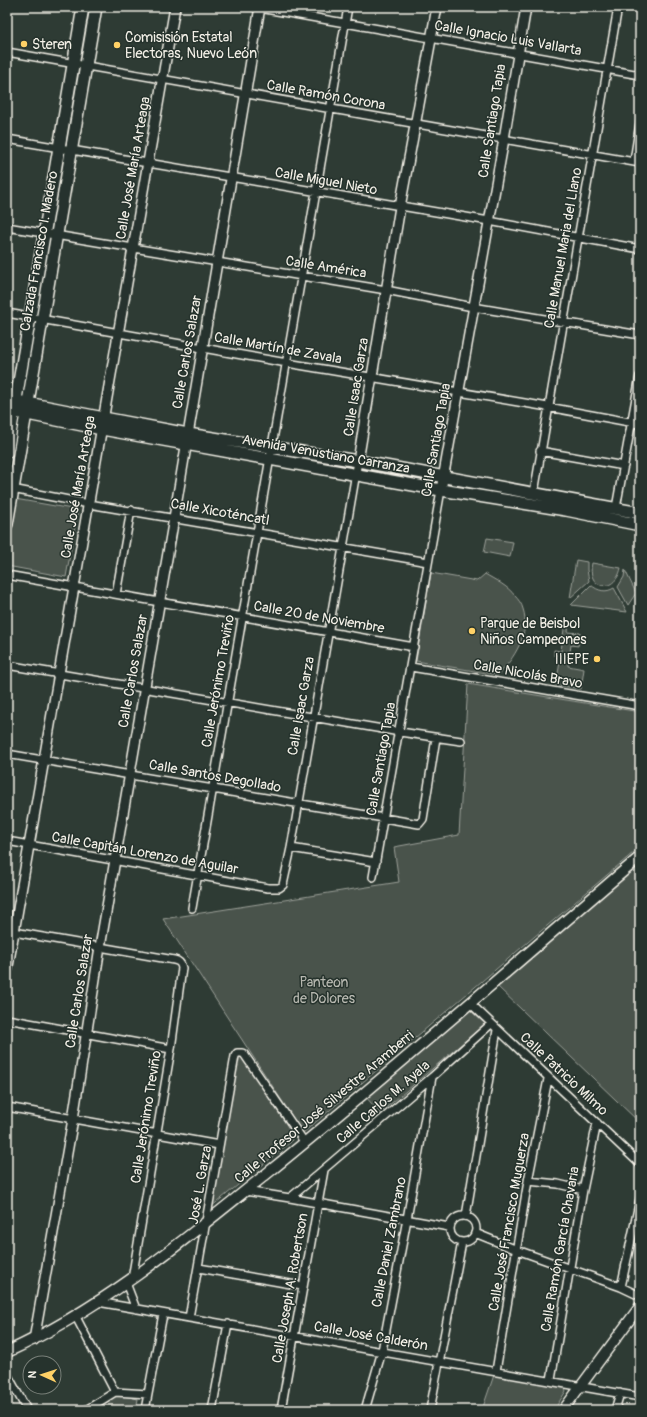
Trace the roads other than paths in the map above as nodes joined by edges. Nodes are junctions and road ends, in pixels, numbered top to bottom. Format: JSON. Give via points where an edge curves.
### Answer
{"nodes":[{"id":1,"x":83,"y":7,"type":"edge"},
{"id":2,"x":96,"y":7,"type":"edge"},
{"id":3,"x":175,"y":7,"type":"edge"},
{"id":4,"x":258,"y":7,"type":"edge"},
{"id":5,"x":348,"y":7,"type":"edge"},
{"id":6,"x":437,"y":7,"type":"edge"},
{"id":7,"x":526,"y":7,"type":"edge"},
{"id":8,"x":618,"y":7,"type":"edge"},
{"id":9,"x":346,"y":23,"type":"junction"},
{"id":10,"x":432,"y":38,"type":"junction"},
{"id":11,"x":7,"y":52,"type":"edge"},
{"id":12,"x":518,"y":52,"type":"junction"},
{"id":13,"x":73,"y":64,"type":"junction"},
{"id":14,"x":86,"y":66,"type":"junction"},
{"id":15,"x":608,"y":70,"type":"junction"},
{"id":16,"x":640,"y":75,"type":"edge"},
{"id":17,"x":162,"y":79,"type":"junction"},
{"id":18,"x":245,"y":94,"type":"junction"},
{"id":19,"x":330,"y":108,"type":"junction"},
{"id":20,"x":640,"y":123,"type":"edge"},
{"id":21,"x":416,"y":124,"type":"junction"},
{"id":22,"x":7,"y":139,"type":"edge"},
{"id":23,"x":504,"y":139,"type":"junction"},
{"id":24,"x":59,"y":148,"type":"junction"},
{"id":25,"x":71,"y":151,"type":"junction"},
{"id":26,"x":592,"y":154,"type":"junction"},
{"id":27,"x":637,"y":162,"type":"edge"},
{"id":28,"x":148,"y":163,"type":"junction"},
{"id":29,"x":231,"y":177,"type":"junction"},
{"id":30,"x":315,"y":192,"type":"junction"},
{"id":31,"x":400,"y":207,"type":"junction"},
{"id":32,"x":489,"y":221,"type":"junction"},
{"id":33,"x":7,"y":227,"type":"edge"},
{"id":34,"x":44,"y":234,"type":"junction"},
{"id":35,"x":57,"y":236,"type":"junction"},
{"id":36,"x":578,"y":238,"type":"junction"},
{"id":37,"x":134,"y":248,"type":"junction"},
{"id":38,"x":640,"y":249,"type":"edge"},
{"id":39,"x":217,"y":263,"type":"junction"},
{"id":40,"x":301,"y":277,"type":"junction"},
{"id":41,"x":386,"y":290,"type":"junction"},
{"id":42,"x":473,"y":307,"type":"junction"},
{"id":43,"x":7,"y":313,"type":"edge"},
{"id":44,"x":30,"y":317,"type":"junction"},
{"id":45,"x":42,"y":320,"type":"junction"},
{"id":46,"x":563,"y":322,"type":"junction"},
{"id":47,"x":118,"y":332,"type":"junction"},
{"id":48,"x":640,"y":335,"type":"edge"},
{"id":49,"x":202,"y":348,"type":"junction"},
{"id":50,"x":287,"y":364,"type":"junction"},
{"id":51,"x":640,"y":376,"type":"edge"},
{"id":52,"x":372,"y":378,"type":"junction"},
{"id":53,"x":459,"y":392,"type":"junction"},
{"id":54,"x":11,"y":405,"type":"edge"},
{"id":55,"x":548,"y":407,"type":"junction"},
{"id":56,"x":27,"y":408,"type":"junction"},
{"id":57,"x":632,"y":422,"type":"junction"},
{"id":58,"x":103,"y":424,"type":"junction"},
{"id":59,"x":640,"y":424,"type":"edge"},
{"id":60,"x":187,"y":439,"type":"junction"},
{"id":61,"x":272,"y":447,"type":"junction"},
{"id":62,"x":540,"y":451,"type":"junction"},
{"id":63,"x":7,"y":452,"type":"edge"},
{"id":64,"x":270,"y":459,"type":"junction"},
{"id":65,"x":358,"y":461,"type":"junction"},
{"id":66,"x":624,"y":466,"type":"junction"},
{"id":67,"x":356,"y":474,"type":"junction"},
{"id":68,"x":444,"y":476,"type":"junction"},
{"id":69,"x":10,"y":489,"type":"edge"},
{"id":70,"x":441,"y":490,"type":"junction"},
{"id":71,"x":534,"y":493,"type":"junction"},
{"id":72,"x":89,"y":504,"type":"junction"},
{"id":73,"x":616,"y":508,"type":"junction"},
{"id":74,"x":131,"y":510,"type":"junction"},
{"id":75,"x":640,"y":513,"type":"edge"},
{"id":76,"x":174,"y":518,"type":"junction"},
{"id":77,"x":7,"y":524,"type":"edge"},
{"id":78,"x":640,"y":525,"type":"edge"},
{"id":79,"x":257,"y":532,"type":"junction"},
{"id":80,"x":344,"y":548,"type":"junction"},
{"id":81,"x":428,"y":562,"type":"junction"},
{"id":82,"x":7,"y":575,"type":"edge"},
{"id":83,"x":75,"y":586,"type":"junction"},
{"id":84,"x":116,"y":594,"type":"junction"},
{"id":85,"x":159,"y":602,"type":"junction"},
{"id":86,"x":242,"y":617,"type":"junction"},
{"id":87,"x":328,"y":633,"type":"junction"},
{"id":88,"x":414,"y":648,"type":"junction"},
{"id":89,"x":7,"y":665,"type":"edge"},
{"id":90,"x":411,"y":667,"type":"junction"},
{"id":91,"x":59,"y":674,"type":"junction"},
{"id":92,"x":145,"y":689,"type":"junction"},
{"id":93,"x":227,"y":703,"type":"junction"},
{"id":94,"x":640,"y":706,"type":"edge"},
{"id":95,"x":313,"y":718,"type":"junction"},
{"id":96,"x":400,"y":732,"type":"junction"},
{"id":97,"x":436,"y":738,"type":"junction"},
{"id":98,"x":461,"y":741,"type":"dead end"},
{"id":99,"x":7,"y":754,"type":"edge"},
{"id":100,"x":44,"y":760,"type":"junction"},
{"id":101,"x":129,"y":774,"type":"junction"},
{"id":102,"x":213,"y":789,"type":"junction"},
{"id":103,"x":299,"y":804,"type":"junction"},
{"id":104,"x":384,"y":818,"type":"junction"},
{"id":105,"x":7,"y":841,"type":"edge"},
{"id":106,"x":29,"y":845,"type":"junction"},
{"id":107,"x":291,"y":848,"type":"junction"},
{"id":108,"x":640,"y":857,"type":"edge"},
{"id":109,"x":114,"y":860,"type":"junction"},
{"id":110,"x":376,"y":862,"type":"junction"},
{"id":111,"x":197,"y":875,"type":"junction"},
{"id":112,"x":374,"y":877,"type":"dead end"},
{"id":113,"x":279,"y":888,"type":"joint"},
{"id":114,"x":192,"y":908,"type":"dead end"},
{"id":115,"x":14,"y":932,"type":"junction"},
{"id":116,"x":100,"y":947,"type":"junction"},
{"id":117,"x":7,"y":972,"type":"edge"},
{"id":118,"x":470,"y":1003,"type":"junction"},
{"id":119,"x":7,"y":1019,"type":"edge"},
{"id":120,"x":491,"y":1024,"type":"junction"},
{"id":121,"x":497,"y":1030,"type":"junction"},
{"id":122,"x":86,"y":1034,"type":"junction"},
{"id":123,"x":171,"y":1049,"type":"junction"},
{"id":124,"x":432,"y":1077,"type":"junction"},
{"id":125,"x":548,"y":1079,"type":"junction"},
{"id":126,"x":7,"y":1107,"type":"edge"},
{"id":127,"x":73,"y":1119,"type":"junction"},
{"id":128,"x":597,"y":1123,"type":"junction"},
{"id":129,"x":157,"y":1133,"type":"junction"},
{"id":130,"x":305,"y":1143,"type":"junction"},
{"id":131,"x":220,"y":1145,"type":"junction"},
{"id":132,"x":640,"y":1164,"type":"edge"},
{"id":133,"x":324,"y":1170,"type":"junction"},
{"id":134,"x":528,"y":1181,"type":"junction"},
{"id":135,"x":583,"y":1190,"type":"junction"},
{"id":136,"x":245,"y":1191,"type":"junction"},
{"id":137,"x":290,"y":1198,"type":"junction"},
{"id":138,"x":640,"y":1199,"type":"edge"},
{"id":139,"x":319,"y":1203,"type":"junction"},
{"id":140,"x":466,"y":1216,"type":"junction"},
{"id":141,"x":408,"y":1219,"type":"junction"},
{"id":142,"x":207,"y":1222,"type":"junction"},
{"id":143,"x":449,"y":1227,"type":"junction"},
{"id":144,"x":475,"y":1233,"type":"junction"},
{"id":145,"x":462,"y":1242,"type":"junction"},
{"id":146,"x":517,"y":1250,"type":"junction"},
{"id":147,"x":198,"y":1268,"type":"junction"},
{"id":148,"x":570,"y":1268,"type":"junction"},
{"id":149,"x":129,"y":1281,"type":"junction"},
{"id":150,"x":302,"y":1286,"type":"junction"},
{"id":151,"x":621,"y":1287,"type":"junction"},
{"id":152,"x":640,"y":1296,"type":"edge"},
{"id":153,"x":98,"y":1302,"type":"junction"},
{"id":154,"x":640,"y":1306,"type":"edge"},
{"id":155,"x":136,"y":1309,"type":"junction"},
{"id":156,"x":163,"y":1314,"type":"junction"},
{"id":157,"x":75,"y":1315,"type":"junction"},
{"id":158,"x":189,"y":1318,"type":"junction"},
{"id":159,"x":228,"y":1324,"type":"junction"},
{"id":160,"x":294,"y":1336,"type":"junction"},
{"id":161,"x":34,"y":1340,"type":"junction"},
{"id":162,"x":382,"y":1351,"type":"junction"},
{"id":163,"x":7,"y":1352,"type":"edge"},
{"id":164,"x":439,"y":1362,"type":"junction"},
{"id":165,"x":496,"y":1371,"type":"junction"},
{"id":166,"x":7,"y":1374,"type":"edge"},
{"id":167,"x":551,"y":1380,"type":"junction"},
{"id":168,"x":580,"y":1386,"type":"junction"},
{"id":169,"x":115,"y":1392,"type":"junction"},
{"id":170,"x":620,"y":1393,"type":"junction"},
{"id":171,"x":148,"y":1394,"type":"junction"},
{"id":172,"x":640,"y":1397,"type":"edge"},
{"id":173,"x":27,"y":1410,"type":"edge"},
{"id":174,"x":86,"y":1410,"type":"edge"},
{"id":175,"x":145,"y":1410,"type":"edge"},
{"id":176,"x":212,"y":1410,"type":"edge"},
{"id":177,"x":281,"y":1410,"type":"edge"},
{"id":178,"x":365,"y":1410,"type":"edge"},
{"id":179,"x":430,"y":1410,"type":"edge"},
{"id":180,"x":563,"y":1410,"type":"edge"},
{"id":181,"x":615,"y":1410,"type":"edge"}],
"edges":[{"from":1,"to":13,"type":"main road","name":"Calzada Francisco I. Madero"},
{"from":2,"to":14,"type":"main road","name":"Calzada Francisco I. Madero"},
{"from":3,"to":17,"type":"street","name":"Calle José María Arteaga"},
{"from":4,"to":9,"type":"street","name":"Calle Ignacio Luis Vallarta"},
{"from":4,"to":18,"type":"street","name":"Calle Carlos Salazar"},
{"from":5,"to":9,"type":"street","name":"Calle Jerónimo Treviño"},
{"from":6,"to":10,"type":"street","name":"Calle Isaac Garza"},
{"from":7,"to":12,"type":"street","name":"Calle Santiago Tapia"},
{"from":8,"to":15,"type":"street","name":"Calle Manuel Maria del Llano"},
{"from":9,"to":10,"type":"street","name":"Calle Ignacio Luis Vallarta"},
{"from":9,"to":19,"type":"street","name":"Calle Jerónimo Treviño"},
{"from":10,"to":12,"type":"street","name":"Calle Ignacio Luis Vallarta"},
{"from":10,"to":21,"type":"street","name":"Calle Isaac Garza"},
{"from":11,"to":13,"type":"street","name":"Calle Ramón Corona"},
{"from":12,"to":15,"type":"street","name":"Calle Ignacio Luis Vallarta"},
{"from":12,"to":23,"type":"street","name":"Calle Santiago Tapia"},
{"from":13,"to":14,"type":"street","name":"Calle Ramón Corona"},
{"from":13,"to":24,"type":"main road","name":"Calzada Francisco I. Madero"},
{"from":14,"to":17,"type":"street","name":"Calle Ramón Corona"},
{"from":14,"to":25,"type":"main road","name":"Calzada Francisco I. Madero"},
{"from":15,"to":16,"type":"street","name":"Calle Ignacio Luis Vallarta"},
{"from":15,"to":26,"type":"street","name":"Calle Manuel Maria del Llano"},
{"from":17,"to":18,"type":"street","name":"Calle Ramón Corona"},
{"from":17,"to":28,"type":"street","name":"Calle José María Arteaga"},
{"from":18,"to":19,"type":"street","name":"Calle Ramón Corona"},
{"from":18,"to":29,"type":"street","name":"Calle Carlos Salazar"},
{"from":19,"to":21,"type":"street","name":"Calle Ramón Corona"},
{"from":19,"to":30,"type":"street","name":"Calle Jerónimo Treviño"},
{"from":20,"to":27,"type":"street"},
{"from":21,"to":23,"type":"street","name":"Calle Ramón Corona"},
{"from":21,"to":31,"type":"street","name":"Calle Isaac Garza"},
{"from":22,"to":24,"type":"street","name":"Calle Miguel Nieto"},
{"from":23,"to":26,"type":"street","name":"Calle Ramón Corona"},
{"from":23,"to":32,"type":"street","name":"Calle Santiago Tapia"},
{"from":24,"to":25,"type":"street","name":"Calle Miguel Nieto"},
{"from":24,"to":34,"type":"main road","name":"Calzada Francisco I. Madero"},
{"from":25,"to":28,"type":"street","name":"Calle Miguel Nieto"},
{"from":25,"to":35,"type":"main road","name":"Calzada Francisco I. Madero"},
{"from":26,"to":27,"type":"street","name":"Calle Ramón Corona"},
{"from":26,"to":36,"type":"street","name":"Calle Manuel Maria del Llano"},
{"from":28,"to":29,"type":"street","name":"Calle Miguel Nieto"},
{"from":28,"to":37,"type":"street","name":"Calle José María Arteaga"},
{"from":29,"to":30,"type":"street","name":"Calle Miguel Nieto"},
{"from":29,"to":39,"type":"street","name":"Calle Carlos Salazar"},
{"from":30,"to":31,"type":"street","name":"Calle Miguel Nieto"},
{"from":30,"to":40,"type":"street","name":"Calle Jerónimo Treviño"},
{"from":31,"to":32,"type":"street","name":"Calle Miguel Nieto"},
{"from":31,"to":41,"type":"street","name":"Calle Isaac Garza"},
{"from":32,"to":36,"type":"street","name":"Calle Miguel Nieto"},
{"from":32,"to":42,"type":"street","name":"Calle Santiago Tapia"},
{"from":33,"to":34,"type":"street","name":"Calle América"},
{"from":34,"to":35,"type":"street","name":"Calle América"},
{"from":34,"to":44,"type":"main road","name":"Calzada Francisco I. Madero"},
{"from":35,"to":37,"type":"street","name":"Calle América"},
{"from":35,"to":45,"type":"main road","name":"Calzada Francisco I. Madero"},
{"from":36,"to":38,"type":"street","name":"Calle Miguel Nieto"},
{"from":36,"to":46,"type":"street","name":"Calle Manuel Maria del Llano"},
{"from":37,"to":39,"type":"street","name":"Calle América"},
{"from":37,"to":47,"type":"street","name":"Calle José María Arteaga"},
{"from":39,"to":40,"type":"street","name":"Calle América"},
{"from":39,"to":49,"type":"street","name":"Calle Carlos Salazar"},
{"from":40,"to":41,"type":"street","name":"Calle América"},
{"from":40,"to":50,"type":"street","name":"Calle Jerónimo Treviño"},
{"from":41,"to":42,"type":"street","name":"Calle América"},
{"from":41,"to":52,"type":"street","name":"Calle Isaac Garza"},
{"from":42,"to":46,"type":"street","name":"Calle América"},
{"from":42,"to":53,"type":"street","name":"Calle Santiago Tapia"},
{"from":43,"to":44,"type":"street","name":"Calle Martín de Zavala"},
{"from":44,"to":45,"type":"street","name":"Calle Martín de Zavala"},
{"from":44,"to":54,"type":"main road","name":"Calzada Francisco I. Madero"},
{"from":45,"to":47,"type":"street","name":"Calle Martín de Zavala"},
{"from":45,"to":56,"type":"main road","name":"Calzada Francisco I. Madero"},
{"from":46,"to":48,"type":"street","name":"Calle América"},
{"from":46,"to":55,"type":"street","name":"Calle Manuel Maria del Llano"},
{"from":47,"to":49,"type":"street","name":"Calle Martín de Zavala"},
{"from":47,"to":58,"type":"street","name":"Calle José María Arteaga"},
{"from":49,"to":50,"type":"street","name":"Calle Martín de Zavala"},
{"from":49,"to":60,"type":"street","name":"Calle Carlos Salazar"},
{"from":50,"to":52,"type":"street","name":"Calle Martín de Zavala"},
{"from":50,"to":61,"type":"street","name":"Calle Jerónimo Treviño"},
{"from":51,"to":57,"type":"street"},
{"from":52,"to":53,"type":"street","name":"Calle Martín de Zavala"},
{"from":52,"to":65,"type":"street","name":"Calle Isaac Garza"},
{"from":53,"to":55,"type":"street","name":"Calle Martín de Zavala"},
{"from":53,"to":68,"type":"street","name":"Calle Santiago Tapia"},
{"from":54,"to":56,"type":"main road","name":"Avenida Venustiano Carranza"},
{"from":54,"to":63,"type":"main road","name":"Calzada Francisco I. Madero"},
{"from":55,"to":57,"type":"street","name":"Calle Martín de Zavala"},
{"from":55,"to":62,"type":"street","name":"Calle Manuel Maria del Llano"},
{"from":56,"to":58,"type":"main road","name":"Avenida Venustiano Carranza"},
{"from":56,"to":69,"type":"main road","name":"Calzada Francisco I. Madero"},
{"from":57,"to":59,"type":"street","name":"Calle Martín de Zavala"},
{"from":57,"to":66,"type":"street"},
{"from":58,"to":60,"type":"main road","name":"Avenida Venustiano Carranza"},
{"from":58,"to":72,"type":"street","name":"Calle José María Arteaga"},
{"from":60,"to":61,"type":"main road","name":"Avenida Venustiano Carranza"},
{"from":60,"to":64,"type":"main road","name":"Avenida Venustiano Carranza"},
{"from":60,"to":76,"type":"street","name":"Calle Carlos Salazar"},
{"from":61,"to":64,"type":"street","name":"Calle Jerónimo Treviño"},
{"from":61,"to":65,"type":"main road","name":"Avenida Venustiano Carranza"},
{"from":62,"to":66,"type":"street"},
{"from":62,"to":71,"type":"street","name":"Calle Manuel Maria del Llano"},
{"from":64,"to":67,"type":"main road","name":"Avenida Venustiano Carranza"},
{"from":64,"to":79,"type":"street","name":"Calle Jerónimo Treviño"},
{"from":65,"to":67,"type":"street","name":"Calle Isaac Garza"},
{"from":65,"to":68,"type":"main road","name":"Avenida Venustiano Carranza"},
{"from":66,"to":73,"type":"street"},
{"from":67,"to":70,"type":"main road","name":"Avenida Venustiano Carranza"},
{"from":67,"to":80,"type":"street","name":"Calle Isaac Garza"},
{"from":68,"to":70,"type":"street","name":"Calle Santiago Tapia"},
{"from":68,"to":71,"type":"main road","name":"Avenida Venustiano Carranza"},
{"from":69,"to":72,"type":"street","name":"Calle Xicoténcatl"},
{"from":69,"to":77,"type":"main road","name":"Calzada Francisco I. Madero"},
{"from":70,"to":78,"type":"main road","name":"Avenida Venustiano Carranza"},
{"from":70,"to":81,"type":"street","name":"Calle Santiago Tapia"},
{"from":71,"to":73,"type":"main road","name":"Avenida Venustiano Carranza"},
{"from":72,"to":74,"type":"street","name":"Calle Xicoténcatl"},
{"from":72,"to":83,"type":"street","name":"Calle José María Arteaga"},
{"from":73,"to":75,"type":"main road","name":"Avenida Venustiano Carranza"},
{"from":74,"to":76,"type":"street","name":"Calle Xicoténcatl"},
{"from":74,"to":84,"type":"street"},
{"from":76,"to":79,"type":"street","name":"Calle Xicoténcatl"},
{"from":76,"to":85,"type":"street","name":"Calle Carlos Salazar"},
{"from":79,"to":80,"type":"street","name":"Calle Xicoténcatl"},
{"from":79,"to":86,"type":"street","name":"Calle Jerónimo Treviño"},
{"from":80,"to":81,"type":"street","name":"Calle Xicoténcatl"},
{"from":80,"to":87,"type":"street","name":"Calle Isaac Garza"},
{"from":81,"to":88,"type":"street","name":"Calle Santiago Tapia"},
{"from":82,"to":83,"type":"street","name":"Calle 20 de Noviembre"},
{"from":83,"to":84,"type":"street","name":"Calle 20 de Noviembre"},
{"from":83,"to":91,"type":"street","name":"Calle José María Arteaga"},
{"from":84,"to":85,"type":"street","name":"Calle 20 de Noviembre"},
{"from":85,"to":86,"type":"street","name":"Calle 20 de Noviembre"},
{"from":85,"to":92,"type":"street","name":"Calle Carlos Salazar"},
{"from":86,"to":87,"type":"street","name":"Calle 20 de Noviembre"},
{"from":86,"to":93,"type":"street","name":"Calle Jerónimo Treviño"},
{"from":87,"to":88,"type":"street","name":"Calle 20 de Noviembre"},
{"from":87,"to":95,"type":"street","name":"Calle Isaac Garza"},
{"from":88,"to":90,"type":"street","name":"Calle Santiago Tapia"},
{"from":89,"to":91,"type":"street"},
{"from":90,"to":94,"type":"street","name":"Calle Nicolás Bravo"},
{"from":90,"to":96,"type":"street","name":"Calle Santiago Tapia"},
{"from":91,"to":92,"type":"street"},
{"from":91,"to":100,"type":"street","name":"Calle José María Arteaga"},
{"from":92,"to":93,"type":"street"},
{"from":92,"to":101,"type":"street","name":"Calle Carlos Salazar"},
{"from":93,"to":95,"type":"street"},
{"from":93,"to":102,"type":"street","name":"Calle Jerónimo Treviño"},
{"from":95,"to":96,"type":"street"},
{"from":95,"to":103,"type":"street","name":"Calle Isaac Garza"},
{"from":96,"to":97,"type":"street"},
{"from":96,"to":104,"type":"street","name":"Calle Santiago Tapia"},
{"from":97,"to":98,"type":"street"},
{"from":97,"to":104,"type":"street","name":"Calle Santos Degollado","via":[[423,819],[419,824]]},
{"from":99,"to":100,"type":"street","name":"Calle Santos Degollado"},
{"from":100,"to":101,"type":"street","name":"Calle Santos Degollado"},
{"from":100,"to":106,"type":"street","name":"Calle José María Arteaga"},
{"from":101,"to":102,"type":"street","name":"Calle Santos Degollado"},
{"from":101,"to":109,"type":"street","name":"Calle Carlos Salazar"},
{"from":102,"to":103,"type":"street","name":"Calle Santos Degollado"},
{"from":102,"to":111,"type":"street","name":"Calle Jerónimo Treviño"},
{"from":103,"to":104,"type":"street","name":"Calle Santos Degollado"},
{"from":103,"to":107,"type":"street","name":"Calle Isaac Garza"},
{"from":104,"to":110,"type":"street","name":"Calle Santiago Tapia"},
{"from":105,"to":106,"type":"street","name":"Calle Capitán Lorenzo de Aguilar"},
{"from":106,"to":109,"type":"street","name":"Calle Capitán Lorenzo de Aguilar"},
{"from":106,"to":115,"type":"street","name":"Calle José María Arteaga"},
{"from":107,"to":110,"type":"street"},
{"from":107,"to":113,"type":"street","name":"Calle Isaac Garza","via":[[284,882]]},
{"from":108,"to":118,"type":"main road","name":"Calle Profesor José Silvestre Aramberri"},
{"from":109,"to":111,"type":"street","name":"Calle Capitán Lorenzo de Aguilar"},
{"from":109,"to":116,"type":"street","name":"Calle Carlos Salazar"},
{"from":110,"to":112,"type":"street","name":"Calle Santiago Tapia"},
{"from":111,"to":113,"type":"street","name":"Calle Capitán Lorenzo de Aguilar"},
{"from":111,"to":114,"type":"street","name":"Calle Jerónimo Treviño"},
{"from":115,"to":116,"type":"street"},
{"from":115,"to":117,"type":"street","name":"Calle José María Arteaga"},
{"from":116,"to":122,"type":"street","name":"Calle Carlos Salazar"},
{"from":116,"to":123,"type":"street","name":"Calle Jerónimo Treviño","via":[[178,961],[181,964]]},
{"from":118,"to":120,"type":"street","name":"Calle Patricio Milmo"},
{"from":118,"to":130,"type":"main road","name":"Calle Profesor José Silvestre Aramberri"},
{"from":119,"to":122,"type":"street"},
{"from":120,"to":121,"type":"street","name":"Calle Patricio Milmo"},
{"from":120,"to":124,"type":"street","name":"Calle Carlos M. Ayala"},
{"from":121,"to":125,"type":"street","name":"Calle Patricio Milmo"},
{"from":121,"to":140,"type":"street"},
{"from":122,"to":123,"type":"street"},
{"from":122,"to":127,"type":"street","name":"Calle Carlos Salazar"},
{"from":123,"to":129,"type":"street","name":"Calle Jerónimo Treviño"},
{"from":124,"to":133,"type":"street","name":"Calle Carlos M. Ayala"},
{"from":124,"to":141,"type":"street","name":"Calle Daniel Zambrano"},
{"from":125,"to":128,"type":"street","name":"Calle Patricio Milmo"},
{"from":125,"to":134,"type":"street","name":"Calle José Francisco Muguerza"},
{"from":126,"to":127,"type":"street"},
{"from":127,"to":129,"type":"street"},
{"from":127,"to":161,"type":"street","name":"Calle Carlos Salazar"},
{"from":128,"to":132,"type":"street","name":"Calle Patricio Milmo"},
{"from":128,"to":135,"type":"street","name":"Calle Ramón García Chavaria"},
{"from":129,"to":131,"type":"street"},
{"from":129,"to":149,"type":"street","name":"Calle Jerónimo Treviño"},
{"from":130,"to":131,"type":"street","name":"José L. Garza","via":[[244,1054],[239,1052],[235,1056]]},
{"from":130,"to":136,"type":"main road","name":"Calle Profesor José Silvestre Aramberri"},
{"from":131,"to":142,"type":"street","name":"José L. Garza"},
{"from":133,"to":137,"type":"street","name":"Calle Carlos M. Ayala"},
{"from":133,"to":139,"type":"street","name":"Calle Joseph A. Robertson"},
{"from":134,"to":135,"type":"street"},
{"from":134,"to":146,"type":"street","name":"Calle José Francisco Muguerza"},
{"from":135,"to":148,"type":"street","name":"Calle Ramón García Chavaria"},
{"from":136,"to":137,"type":"street"},
{"from":136,"to":142,"type":"main road","name":"Calle Profesor José Silvestre Aramberri"},
{"from":137,"to":139,"type":"street"},
{"from":138,"to":151,"type":"street"},
{"from":139,"to":141,"type":"street"},
{"from":139,"to":150,"type":"street","name":"Calle Joseph A. Robertson"},
{"from":140,"to":143,"type":"street","via":[[453,1219]]},
{"from":140,"to":144,"type":"street","via":[[474,1221]]},
{"from":141,"to":143,"type":"street"},
{"from":141,"to":162,"type":"street","name":"Calle Daniel Zambrano"},
{"from":142,"to":147,"type":"street","name":"José L. Garza"},
{"from":142,"to":149,"type":"main road","name":"Calle Profesor José Silvestre Aramberri"},
{"from":143,"to":145,"type":"street","via":[[453,1238]]},
{"from":144,"to":145,"type":"street","via":[[467,1242]]},
{"from":144,"to":146,"type":"street"},
{"from":145,"to":164,"type":"street"},
{"from":146,"to":148,"type":"street"},
{"from":146,"to":165,"type":"street","name":"Calle José Francisco Muguerza"},
{"from":147,"to":150,"type":"street"},
{"from":147,"to":158,"type":"street","name":"José L. Garza"},
{"from":148,"to":151,"type":"street"},
{"from":148,"to":167,"type":"street","name":"Calle Ramón García Chavaria"},
{"from":149,"to":153,"type":"main road","name":"Calle Profesor José Silvestre Aramberri"},
{"from":149,"to":155,"type":"street"},
{"from":150,"to":160,"type":"street","name":"Calle Joseph A. Robertson"},
{"from":151,"to":152,"type":"street"},
{"from":153,"to":155,"type":"street","name":"Calle José Calderón"},
{"from":153,"to":157,"type":"main road","name":"Calle Profesor José Silvestre Aramberri"},
{"from":154,"to":168,"type":"street"},
{"from":155,"to":156,"type":"street","name":"Calle José Calderón"},
{"from":156,"to":158,"type":"street","name":"Calle José Calderón"},
{"from":156,"to":171,"type":"street"},
{"from":157,"to":161,"type":"main road","name":"Calle Profesor José Silvestre Aramberri"},
{"from":157,"to":169,"type":"street"},
{"from":158,"to":159,"type":"street","name":"Calle José Calderón"},
{"from":159,"to":160,"type":"street","name":"Calle José Calderón"},
{"from":159,"to":176,"type":"street"},
{"from":160,"to":162,"type":"street","name":"Calle José Calderón"},
{"from":160,"to":177,"type":"street","name":"Calle Joseph A. Robertson"},
{"from":161,"to":163,"type":"main road","name":"Calle Profesor José Silvestre Aramberri"},
{"from":162,"to":164,"type":"street","name":"Calle José Calderón"},
{"from":162,"to":178,"type":"street","name":"Calle Daniel Zambrano"},
{"from":164,"to":165,"type":"street","name":"Calle José Calderón"},
{"from":164,"to":179,"type":"street"},
{"from":165,"to":167,"type":"street","name":"Calle José Calderón"},
{"from":166,"to":173,"type":"street"},
{"from":167,"to":168,"type":"street","name":"Calle José Calderón"},
{"from":168,"to":170,"type":"street","name":"Calle José Calderón"},
{"from":168,"to":180,"type":"street"},
{"from":169,"to":171,"type":"street"},
{"from":169,"to":174,"type":"street"},
{"from":170,"to":172,"type":"street","name":"Calle José Calderón"},
{"from":170,"to":181,"type":"street"},
{"from":171,"to":175,"type":"street"}]}
